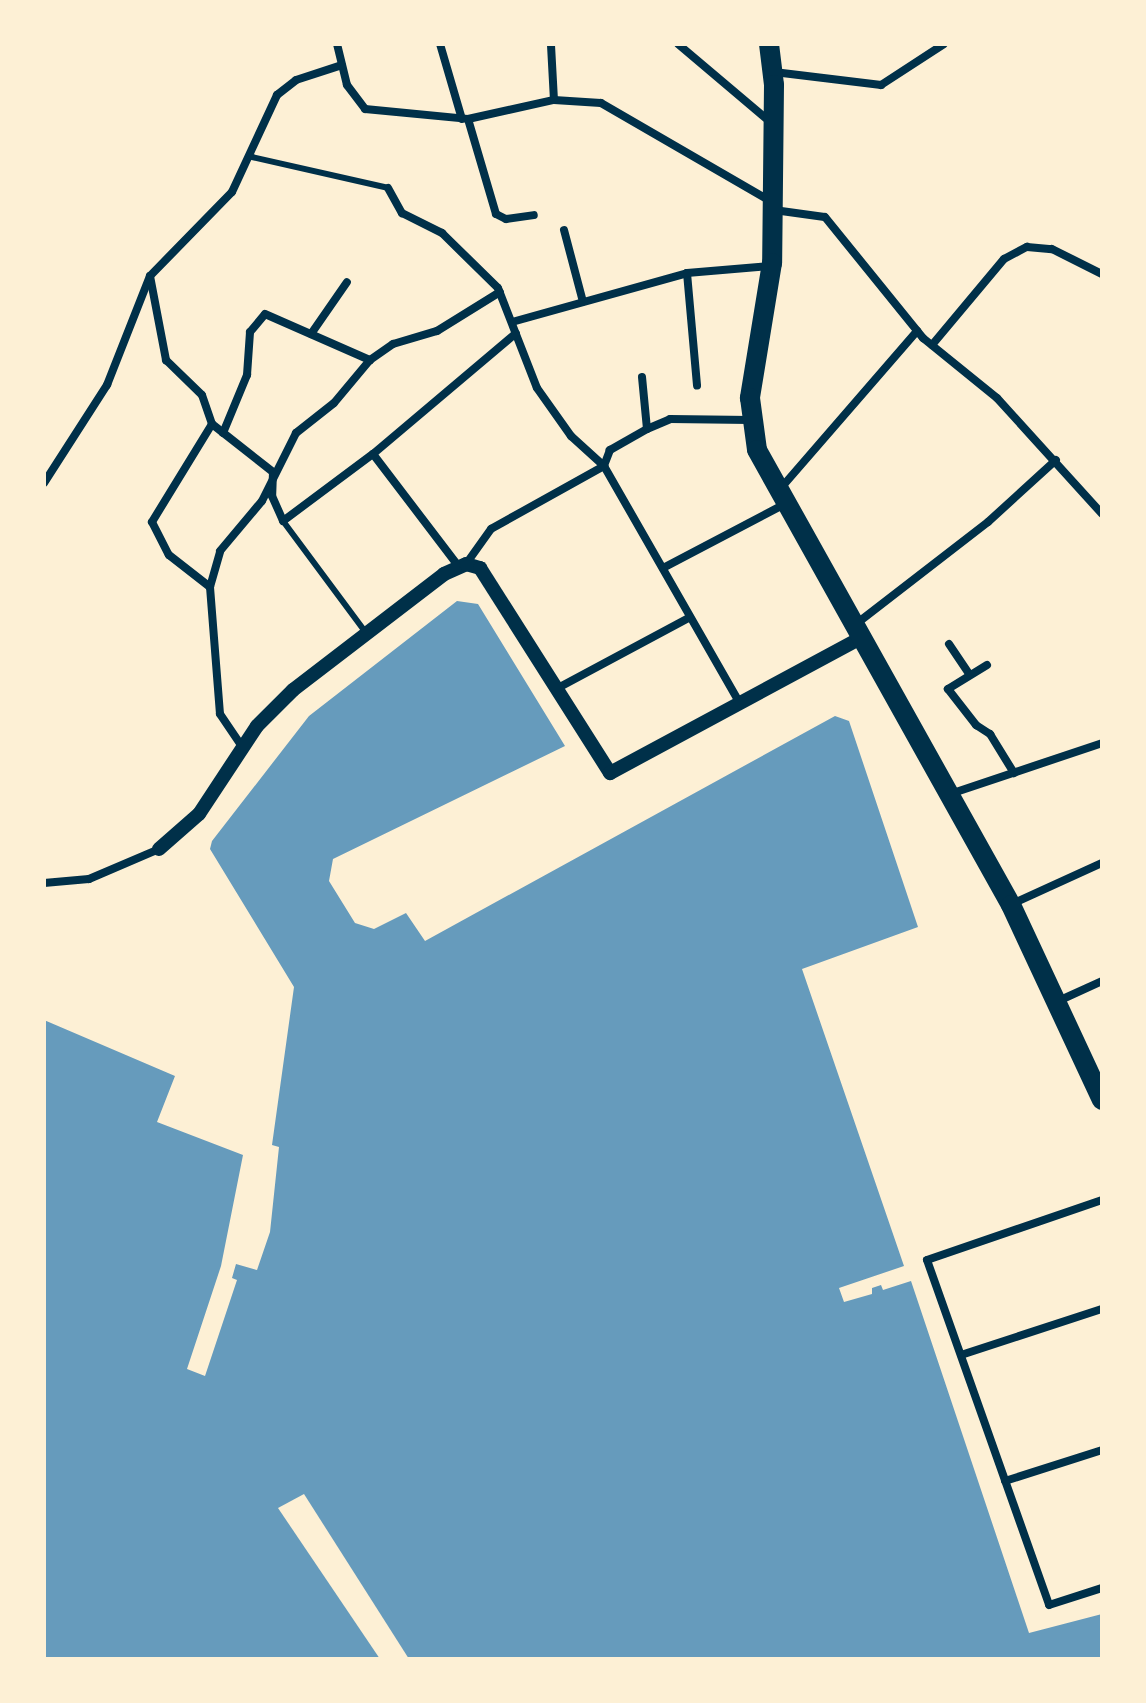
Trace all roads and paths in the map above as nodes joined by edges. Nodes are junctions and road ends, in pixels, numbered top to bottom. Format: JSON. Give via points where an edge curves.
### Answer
{"nodes":[{"id":1,"x":337,"y":44,"type":"edge"},
{"id":2,"x":440,"y":44,"type":"edge"},
{"id":3,"x":678,"y":44,"type":"edge"},
{"id":4,"x":769,"y":44,"type":"edge"},
{"id":5,"x":944,"y":44,"type":"edge"},
{"id":6,"x":551,"y":45,"type":"edge"},
{"id":7,"x":342,"y":65,"type":"junction"},
{"id":8,"x":773,"y":72,"type":"junction"},
{"id":9,"x":554,"y":100,"type":"junction"},
{"id":10,"x":465,"y":119,"type":"junction"},
{"id":11,"x":774,"y":125,"type":"junction"},
{"id":12,"x":252,"y":157,"type":"junction"},
{"id":13,"x":388,"y":188,"type":"joint"},
{"id":14,"x":773,"y":206,"type":"junction"},
{"id":15,"x":534,"y":215,"type":"dead end"},
{"id":16,"x":564,"y":230,"type":"dead end"},
{"id":17,"x":771,"y":266,"type":"junction"},
{"id":18,"x":687,"y":273,"type":"junction"},
{"id":19,"x":1102,"y":274,"type":"edge"},
{"id":20,"x":150,"y":276,"type":"junction"},
{"id":21,"x":347,"y":282,"type":"dead end"},
{"id":22,"x":500,"y":292,"type":"junction"},
{"id":23,"x":583,"y":302,"type":"junction"},
{"id":24,"x":512,"y":322,"type":"junction"},
{"id":25,"x":917,"y":331,"type":"junction"},
{"id":26,"x":516,"y":333,"type":"junction"},
{"id":27,"x":311,"y":334,"type":"junction"},
{"id":28,"x":932,"y":345,"type":"junction"},
{"id":29,"x":370,"y":360,"type":"junction"},
{"id":30,"x":642,"y":377,"type":"dead end"},
{"id":31,"x":697,"y":386,"type":"dead end"},
{"id":32,"x":750,"y":420,"type":"junction"},
{"id":33,"x":212,"y":424,"type":"junction"},
{"id":34,"x":647,"y":429,"type":"junction"},
{"id":35,"x":223,"y":433,"type":"junction"},
{"id":36,"x":373,"y":454,"type":"junction"},
{"id":37,"x":1056,"y":460,"type":"junction"},
{"id":38,"x":604,"y":466,"type":"junction"},
{"id":39,"x":273,"y":472,"type":"junction"},
{"id":40,"x":44,"y":483,"type":"edge"},
{"id":41,"x":782,"y":497,"type":"junction"},
{"id":42,"x":1102,"y":514,"type":"edge"},
{"id":43,"x":283,"y":521,"type":"junction"},
{"id":44,"x":462,"y":566,"type":"junction"},
{"id":45,"x":663,"y":568,"type":"junction"},
{"id":46,"x":210,"y":587,"type":"junction"},
{"id":47,"x":690,"y":617,"type":"junction"},
{"id":48,"x":858,"y":632,"type":"junction"},
{"id":49,"x":367,"y":634,"type":"junction"},
{"id":50,"x":949,"y":644,"type":"dead end"},
{"id":51,"x":987,"y":665,"type":"dead end"},
{"id":52,"x":970,"y":675,"type":"junction"},
{"id":53,"x":556,"y":689,"type":"junction"},
{"id":54,"x":740,"y":703,"type":"junction"},
{"id":55,"x":1102,"y":743,"type":"edge"},
{"id":56,"x":243,"y":748,"type":"junction"},
{"id":57,"x":1014,"y":773,"type":"junction"},
{"id":58,"x":949,"y":794,"type":"junction"},
{"id":59,"x":159,"y":849,"type":"joint"},
{"id":60,"x":1102,"y":863,"type":"edge"},
{"id":61,"x":44,"y":883,"type":"edge"},
{"id":62,"x":1011,"y":905,"type":"junction"},
{"id":63,"x":1102,"y":981,"type":"edge"},
{"id":64,"x":1056,"y":1002,"type":"junction"},
{"id":65,"x":1102,"y":1100,"type":"edge"},
{"id":66,"x":1102,"y":1200,"type":"edge"},
{"id":67,"x":1102,"y":1309,"type":"edge"},
{"id":68,"x":961,"y":1355,"type":"junction"},
{"id":69,"x":1102,"y":1450,"type":"edge"},
{"id":70,"x":1005,"y":1481,"type":"junction"},
{"id":71,"x":1102,"y":1588,"type":"edge"}],
"edges":[{"from":1,"to":7,"type":"street"},
{"from":2,"to":10,"type":"street"},
{"from":3,"to":11,"type":"street"},
{"from":4,"to":8,"type":"main road"},
{"from":5,"to":8,"type":"street","via":[[881,85]]},
{"from":6,"to":9,"type":"street"},
{"from":7,"to":10,"type":"street","via":[[347,85],[365,109]]},
{"from":7,"to":12,"type":"street","via":[[296,80],[277,95]]},
{"from":8,"to":11,"type":"main road"},
{"from":9,"to":10,"type":"street"},
{"from":9,"to":14,"type":"street","via":[[601,103]]},
{"from":10,"to":15,"type":"street","via":[[496,214],[506,219]]},
{"from":11,"to":14,"type":"main road"},
{"from":12,"to":13,"type":"lane"},
{"from":12,"to":20,"type":"street","via":[[232,192]]},
{"from":13,"to":22,"type":"street","via":[[402,213],[442,233]]},
{"from":14,"to":17,"type":"main road"},
{"from":14,"to":25,"type":"street","via":[[825,217]]},
{"from":16,"to":23,"type":"street"},
{"from":17,"to":18,"type":"street"},
{"from":17,"to":32,"type":"main road"},
{"from":18,"to":23,"type":"street"},
{"from":18,"to":31,"type":"street"},
{"from":19,"to":28,"type":"street","via":[[1052,249],[1027,247],[1004,259]]},
{"from":20,"to":33,"type":"street","via":[[166,360],[202,395]]},
{"from":20,"to":40,"type":"street","via":[[107,385]]},
{"from":21,"to":27,"type":"street"},
{"from":22,"to":24,"type":"street"},
{"from":22,"to":29,"type":"street","via":[[437,331],[393,344]]},
{"from":23,"to":24,"type":"street"},
{"from":24,"to":26,"type":"street"},
{"from":25,"to":28,"type":"street"},
{"from":25,"to":41,"type":"street"},
{"from":26,"to":36,"type":"street"},
{"from":26,"to":38,"type":"street","via":[[537,388],[571,436]]},
{"from":27,"to":29,"type":"street"},
{"from":27,"to":35,"type":"street","via":[[265,314],[250,332],[247,375]]},
{"from":28,"to":37,"type":"street","via":[[997,398]]},
{"from":29,"to":39,"type":"street","via":[[334,403],[296,433]]},
{"from":30,"to":34,"type":"street"},
{"from":32,"to":34,"type":"street","via":[[670,419]]},
{"from":32,"to":41,"type":"main road","via":[[757,450]]},
{"from":33,"to":35,"type":"street"},
{"from":33,"to":46,"type":"street","via":[[152,522],[169,555]]},
{"from":34,"to":38,"type":"street","via":[[610,450]]},
{"from":35,"to":39,"type":"street"},
{"from":36,"to":43,"type":"street"},
{"from":36,"to":44,"type":"street"},
{"from":37,"to":42,"type":"street"},
{"from":37,"to":48,"type":"street"},
{"from":38,"to":44,"type":"street","via":[[491,529]]},
{"from":38,"to":45,"type":"street"},
{"from":39,"to":43,"type":"street","via":[[272,496]]},
{"from":39,"to":46,"type":"street","via":[[262,501],[220,551]]},
{"from":41,"to":45,"type":"street"},
{"from":41,"to":48,"type":"main road"},
{"from":43,"to":49,"type":"lane"},
{"from":44,"to":49,"type":"street"},
{"from":44,"to":53,"type":"street","via":[[480,568]]},
{"from":45,"to":47,"type":"street"},
{"from":46,"to":56,"type":"street","via":[[220,714]]},
{"from":47,"to":53,"type":"street"},
{"from":47,"to":54,"type":"street"},
{"from":48,"to":54,"type":"street"},
{"from":48,"to":58,"type":"main road"},
{"from":49,"to":56,"type":"street","via":[[293,690]]},
{"from":50,"to":52,"type":"street"},
{"from":51,"to":52,"type":"street"},
{"from":52,"to":57,"type":"street","via":[[948,689],[976,725],[990,734]]},
{"from":53,"to":54,"type":"street","via":[[610,773]]},
{"from":55,"to":57,"type":"street"},
{"from":56,"to":59,"type":"street","via":[[199,814]]},
{"from":57,"to":58,"type":"street"},
{"from":58,"to":62,"type":"main road"},
{"from":59,"to":61,"type":"street","via":[[89,879]]},
{"from":60,"to":62,"type":"street"},
{"from":62,"to":64,"type":"main road"},
{"from":63,"to":64,"type":"street"},
{"from":64,"to":65,"type":"main road"},
{"from":66,"to":68,"type":"street","via":[[927,1260]]},
{"from":67,"to":68,"type":"street"},
{"from":68,"to":70,"type":"street"},
{"from":69,"to":70,"type":"street"},
{"from":70,"to":71,"type":"street","via":[[1049,1605]]}]}
